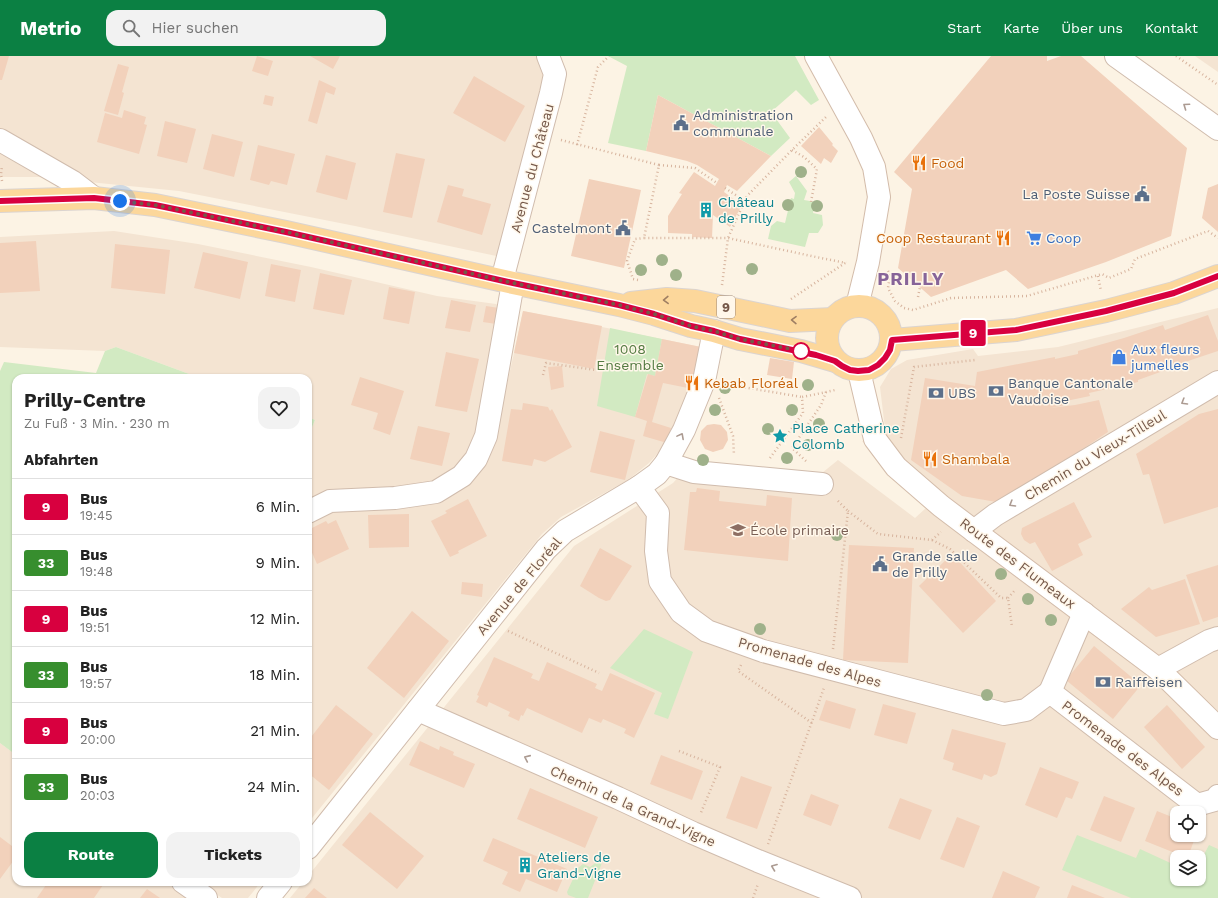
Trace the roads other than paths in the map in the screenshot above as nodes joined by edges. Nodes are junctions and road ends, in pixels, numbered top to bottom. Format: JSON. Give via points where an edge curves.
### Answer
{"nodes":[{"id":1,"x":548,"y":56,"type":"edge"},
{"id":2,"x":816,"y":56,"type":"edge"},
{"id":3,"x":1116,"y":56,"type":"edge"},
{"id":4,"x":1218,"y":128,"type":"edge"},
{"id":5,"x":0,"y":140,"type":"edge"},
{"id":6,"x":94,"y":198,"type":"junction"},
{"id":7,"x":0,"y":201,"type":"edge"},
{"id":8,"x":1218,"y":276,"type":"edge"},
{"id":9,"x":508,"y":281,"type":"junction"},
{"id":10,"x":619,"y":305,"type":"junction"},
{"id":11,"x":857,"y":306,"type":"junction"},
{"id":12,"x":833,"y":318,"type":"junction"},
{"id":13,"x":714,"y":331,"type":"junction"},
{"id":14,"x":892,"y":340,"type":"junction"},
{"id":15,"x":835,"y":361,"type":"junction"},
{"id":16,"x":858,"y":371,"type":"junction"},
{"id":17,"x":1218,"y":382,"type":"edge"},
{"id":18,"x":666,"y":463,"type":"junction"},
{"id":19,"x":822,"y":484,"type":"road end"},
{"id":20,"x":639,"y":487,"type":"junction"},
{"id":21,"x":312,"y":510,"type":"edge"},
{"id":22,"x":974,"y":531,"type":"junction"},
{"id":23,"x":1084,"y":613,"type":"junction"},
{"id":24,"x":1218,"y":638,"type":"edge"},
{"id":25,"x":1158,"y":669,"type":"junction"},
{"id":26,"x":1050,"y":692,"type":"junction"},
{"id":27,"x":418,"y":710,"type":"junction"},
{"id":28,"x":1218,"y":728,"type":"edge"},
{"id":29,"x":1218,"y":796,"type":"edge"},
{"id":30,"x":312,"y":843,"type":"edge"},
{"id":31,"x":190,"y":886,"type":"edge"},
{"id":32,"x":277,"y":886,"type":"edge"},
{"id":33,"x":206,"y":898,"type":"edge"},
{"id":34,"x":268,"y":898,"type":"edge"},
{"id":35,"x":850,"y":898,"type":"edge"}],
"edges":[{"from":1,"to":9,"type":"street","name":"Avenue du Château","via":[[554,74],[551,94]]},
{"from":2,"to":11,"type":"street","via":[[874,166],[879,196],[868,262]]},
{"from":4,"to":3,"type":"street","one_way":true},
{"from":5,"to":6,"type":"street","via":[[73,182]]},
{"from":6,"to":7,"type":"main road","number":"9"},
{"from":6,"to":9,"type":"main road","number":"9","via":[[163,207]]},
{"from":8,"to":14,"type":"main road","via":[[1174,293],[1106,311],[1016,330]]},
{"from":9,"to":10,"type":"main road","number":"9"},
{"from":9,"to":21,"type":"street","name":"Avenue du Château","via":[[486,436],[476,459],[462,476],[436,492],[395,498],[330,501]]},
{"from":12,"to":10,"type":"main road","number":"9","one_way":true,"via":[[790,321],[695,301],[667,299]]},
{"from":10,"to":13,"type":"main road"},
{"from":11,"to":12,"type":"main road","via":[[848,308]]},
{"from":11,"to":14,"type":"main road","via":[[868,307],[886,319]]},
{"from":12,"to":15,"type":"main road","via":[[828,327],[827,340],[830,354]]},
{"from":13,"to":15,"type":"main road"},
{"from":18,"to":13,"type":"street","name":"Avenue de Floréal","one_way":true,"via":[[684,430],[704,381]]},
{"from":14,"to":16,"type":"main road","via":[[890,350],[878,365],[869,370]]},
{"from":15,"to":16,"type":"main road","via":[[850,370]]},
{"from":16,"to":22,"type":"street","name":"Route des Flumeaux","via":[[875,439],[896,467]]},
{"from":17,"to":22,"type":"street","name":"Chemin du Vieux-Tilleul","one_way":true,"via":[[995,514]]},
{"from":18,"to":19,"type":"street","via":[[694,472]]},
{"from":18,"to":20,"type":"street","name":"Avenue de Floréal","via":[[657,474]]},
{"from":20,"to":26,"type":"street","name":"Promenade des Alpes","via":[[658,514],[656,551],[660,581],[682,612],[707,631],[828,676],[1004,714],[1026,710]]},
{"from":20,"to":27,"type":"street","name":"Avenue de Floréal","via":[[565,531],[542,554]]},
{"from":22,"to":23,"type":"street","name":"Route des Flumeaux"},
{"from":23,"to":25,"type":"street","name":"Route des Flumeaux"},
{"from":23,"to":26,"type":"street","name":"Promenade des Alpes"},
{"from":24,"to":25,"type":"street"},
{"from":25,"to":28,"type":"street","name":"Route des Flumeaux"},
{"from":26,"to":29,"type":"street","name":"Promenade des Alpes","via":[[1197,805],[1215,800]]},
{"from":27,"to":30,"type":"street","name":"Avenue de Floréal"},
{"from":35,"to":27,"type":"street","name":"Chemin de la Grand-Vigne","one_way":true,"via":[[810,881],[759,870],[693,833]]},
{"from":31,"to":33,"type":"street"},
{"from":32,"to":34,"type":"street"}]}
